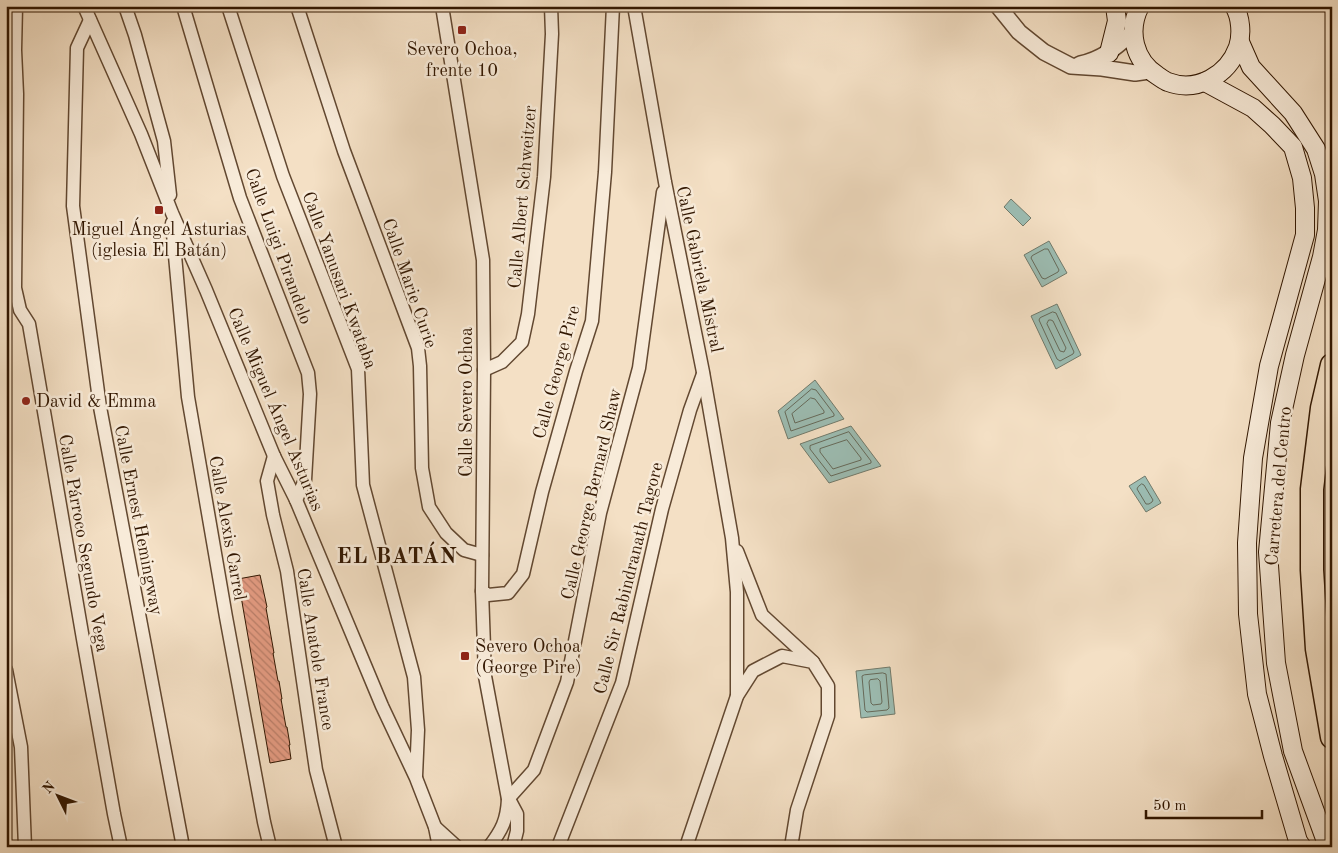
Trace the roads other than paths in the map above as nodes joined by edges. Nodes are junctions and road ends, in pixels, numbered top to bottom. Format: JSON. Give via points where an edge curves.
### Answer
{"nodes":[{"id":1,"x":16,"y":6,"type":"edge"},
{"id":2,"x":84,"y":6,"type":"edge"},
{"id":3,"x":125,"y":6,"type":"edge"},
{"id":4,"x":183,"y":6,"type":"edge"},
{"id":5,"x":228,"y":6,"type":"edge"},
{"id":6,"x":297,"y":6,"type":"edge"},
{"id":7,"x":442,"y":6,"type":"edge"},
{"id":8,"x":551,"y":6,"type":"edge"},
{"id":9,"x":613,"y":6,"type":"edge"},
{"id":10,"x":634,"y":6,"type":"edge"},
{"id":11,"x":1115,"y":6,"type":"edge"},
{"id":12,"x":1234,"y":6,"type":"edge"},
{"id":13,"x":998,"y":7,"type":"edge"},
{"id":14,"x":1135,"y":15,"type":"edge"},
{"id":15,"x":90,"y":20,"type":"junction"},
{"id":16,"x":1240,"y":42,"type":"junction"},
{"id":17,"x":10,"y":48,"type":"edge"},
{"id":18,"x":1109,"y":53,"type":"junction"},
{"id":19,"x":1071,"y":66,"type":"junction"},
{"id":20,"x":1149,"y":71,"type":"junction"},
{"id":21,"x":1205,"y":82,"type":"junction"},
{"id":22,"x":665,"y":182,"type":"junction"},
{"id":23,"x":172,"y":213,"type":"junction"},
{"id":24,"x":10,"y":284,"type":"edge"},
{"id":25,"x":1332,"y":365,"type":"edge"},
{"id":26,"x":484,"y":370,"type":"junction"},
{"id":27,"x":703,"y":372,"type":"junction"},
{"id":28,"x":274,"y":456,"type":"junction"},
{"id":29,"x":296,"y":500,"type":"junction"},
{"id":30,"x":732,"y":538,"type":"junction"},
{"id":31,"x":482,"y":555,"type":"junction"},
{"id":32,"x":482,"y":591,"type":"junction"},
{"id":33,"x":813,"y":662,"type":"junction"},
{"id":34,"x":6,"y":670,"type":"edge"},
{"id":35,"x":737,"y":696,"type":"junction"},
{"id":36,"x":1332,"y":737,"type":"edge"},
{"id":37,"x":416,"y":778,"type":"junction"},
{"id":38,"x":508,"y":799,"type":"junction"},
{"id":39,"x":435,"y":827,"type":"junction"},
{"id":40,"x":25,"y":847,"type":"edge"},
{"id":41,"x":120,"y":847,"type":"edge"},
{"id":42,"x":183,"y":847,"type":"edge"},
{"id":43,"x":270,"y":847,"type":"edge"},
{"id":44,"x":336,"y":847,"type":"edge"},
{"id":45,"x":439,"y":847,"type":"edge"},
{"id":46,"x":457,"y":847,"type":"edge"},
{"id":47,"x":489,"y":847,"type":"edge"},
{"id":48,"x":513,"y":847,"type":"edge"},
{"id":49,"x":558,"y":847,"type":"edge"},
{"id":50,"x":686,"y":847,"type":"edge"},
{"id":51,"x":791,"y":847,"type":"edge"},
{"id":52,"x":1302,"y":847,"type":"edge"},
{"id":53,"x":1328,"y":847,"type":"edge"}],
"edges":[{"from":1,"to":17,"type":"street","name":"Calle Párroco Segundo Vega"},
{"from":2,"to":15,"type":"street","name":"Calle Miguel Ángel Asturias"},
{"from":3,"to":23,"type":"street","name":"Calle Alexis Carrel","via":[[164,141]]},
{"from":4,"to":29,"type":"street","name":"Calle Luigi Pirandelo","via":[[240,198],[308,373],[310,394],[305,480]]},
{"from":5,"to":37,"type":"street","name":"Calle Yanusari Kwataba","via":[[283,176],[358,369],[363,485],[414,677],[418,730]]},
{"from":6,"to":31,"type":"street","name":"Calle Marie Curie","via":[[344,151],[418,348],[422,468],[429,508],[446,533],[464,550]]},
{"from":7,"to":26,"type":"street","name":"Calle Severo Ochoa","via":[[483,260]]},
{"from":8,"to":26,"type":"street","name":"Calle Albert Schweitzer","via":[[544,177],[528,314],[522,342],[502,362]]},
{"from":9,"to":32,"type":"street","name":"Calle George Pire","via":[[605,172],[592,321],[542,492],[523,574],[508,593],[488,595]]},
{"from":10,"to":22,"type":"street","name":"Calle Gabriela Mistral"},
{"from":11,"to":18,"type":"main road","via":[[1117,21]]},
{"from":12,"to":16,"type":"main road","via":[[1240,26]]},
{"from":13,"to":19,"type":"street","via":[[1019,32],[1044,52]]},
{"from":14,"to":18,"type":"street"},
{"from":14,"to":20,"type":"main road","via":[[1137,53]]},
{"from":15,"to":23,"type":"street","name":"Calle Miguel Ángel Asturias"},
{"from":15,"to":42,"type":"street","name":"Calle Ernest Hemingway","via":[[77,48],[73,206],[100,406]]},
{"from":16,"to":21,"type":"main road","via":[[1228,67]]},
{"from":16,"to":53,"type":"main road","name":"Carretera del Centro","via":[[1251,66],[1293,113],[1316,149],[1328,201],[1322,257],[1280,423],[1268,552],[1276,663],[1293,751]]},
{"from":17,"to":24,"type":"street","name":"Calle Párroco Segundo Vega","via":[[17,94]]},
{"from":18,"to":19,"type":"street"},
{"from":19,"to":20,"type":"street","via":[[1135,73]]},
{"from":20,"to":21,"type":"main road","via":[[1167,82],[1186,85]]},
{"from":21,"to":52,"type":"main road","via":[[1253,108],[1292,147],[1302,178],[1306,208],[1305,235],[1269,366],[1253,458],[1247,543],[1248,614],[1257,694]]},
{"from":22,"to":27,"type":"street","name":"Calle Gabriela Mistral"},
{"from":22,"to":38,"type":"street","name":"Calle George Bernard Shaw","via":[[639,368],[600,513],[567,682],[534,770]]},
{"from":23,"to":28,"type":"street","name":"Calle Miguel Ángel Asturias"},
{"from":23,"to":43,"type":"street","name":"Calle Alexis Carrel","via":[[188,398]]},
{"from":24,"to":41,"type":"street","name":"Calle Párroco Segundo Vega","via":[[29,324]]},
{"from":25,"to":36,"type":"highway","via":[[1322,408],[1312,489],[1316,648]]},
{"from":26,"to":31,"type":"street","name":"Calle Severo Ochoa"},
{"from":27,"to":30,"type":"street","name":"Calle Gabriela Mistral"},
{"from":27,"to":49,"type":"street","name":"Calle Sir Rabindranath Tagore","via":[[662,509],[622,683]]},
{"from":28,"to":29,"type":"street","name":"Calle Miguel Ángel Asturias"},
{"from":28,"to":44,"type":"street","name":"Calle Anatole France","via":[[268,481],[273,515],[287,571],[316,770]]},
{"from":29,"to":37,"type":"street","name":"Calle Miguel Ángel Asturias","via":[[382,706]]},
{"from":30,"to":33,"type":"street","name":"Calle Gabriela Mistral","via":[[762,615]]},
{"from":30,"to":35,"type":"street","name":"Calle Gabriela Mistral","via":[[737,592]]},
{"from":31,"to":32,"type":"street","name":"Calle Severo Ochoa"},
{"from":32,"to":38,"type":"street","name":"Calle Severo Ochoa","via":[[485,676]]},
{"from":33,"to":35,"type":"street","via":[[782,656],[753,671]]},
{"from":33,"to":51,"type":"street","via":[[828,686],[828,716],[797,810]]},
{"from":34,"to":40,"type":"street","via":[[22,748]]},
{"from":35,"to":50,"type":"street"},
{"from":37,"to":39,"type":"street","name":"Calle Miguel Ángel Asturias"},
{"from":38,"to":47,"type":"street","via":[[508,814]]},
{"from":38,"to":48,"type":"street","via":[[517,814]]},
{"from":39,"to":45,"type":"street","name":"Calle Miguel Ángel Asturias"},
{"from":39,"to":46,"type":"street","name":"Calle Miguel Ángel Asturias"}]}
